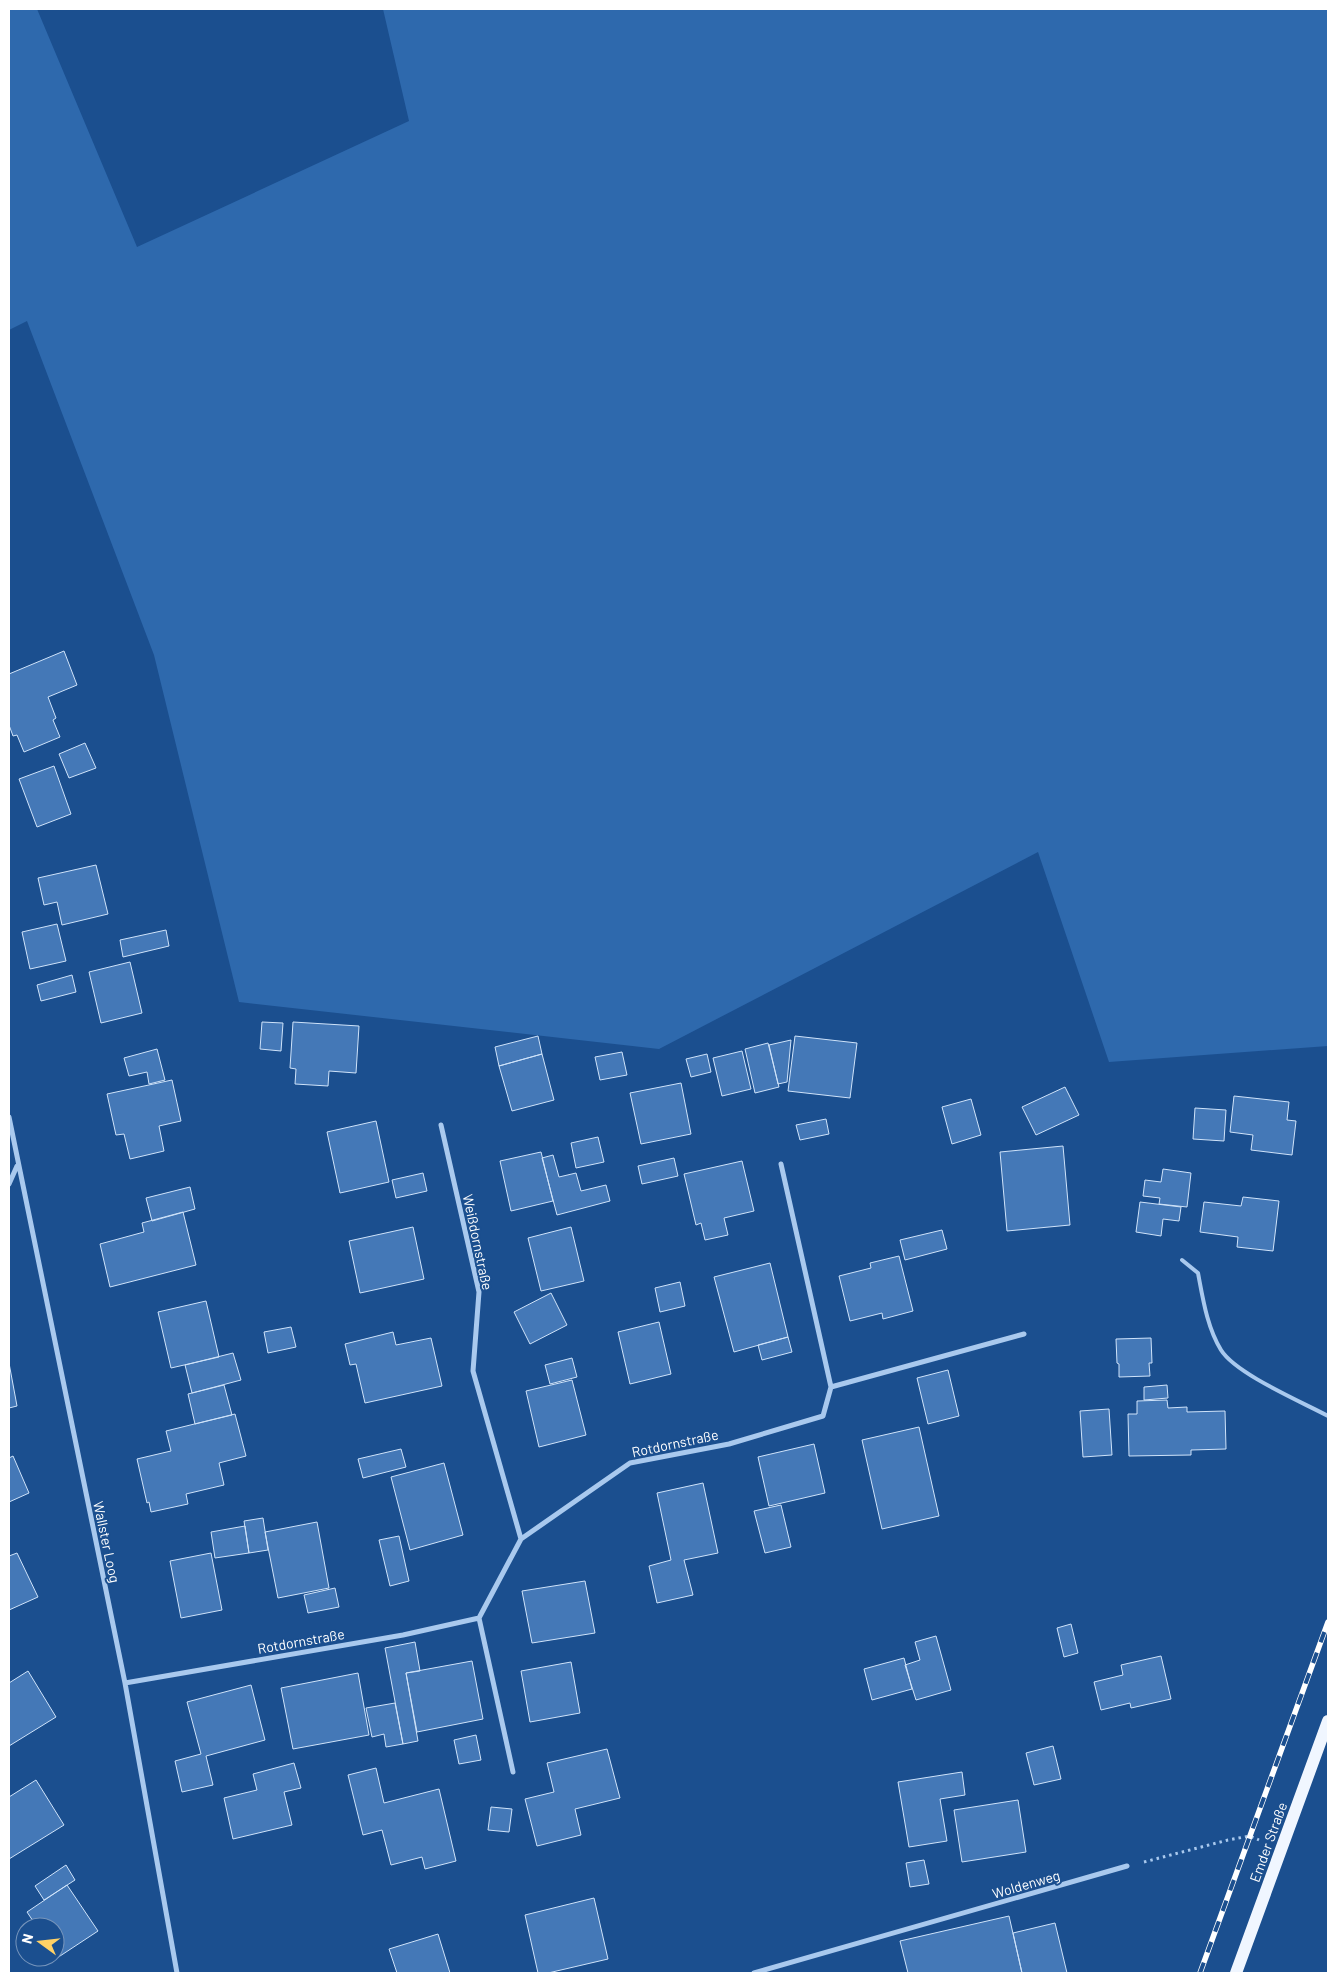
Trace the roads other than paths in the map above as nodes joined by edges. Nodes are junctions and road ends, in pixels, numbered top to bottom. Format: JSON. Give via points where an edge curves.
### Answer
{"nodes":[{"id":1,"x":9,"y":1117,"type":"edge"},
{"id":2,"x":441,"y":1125,"type":"dead end"},
{"id":3,"x":781,"y":1164,"type":"dead end"},
{"id":4,"x":18,"y":1166,"type":"junction"},
{"id":5,"x":9,"y":1184,"type":"edge"},
{"id":6,"x":1182,"y":1260,"type":"dead end"},
{"id":7,"x":1024,"y":1334,"type":"dead end"},
{"id":8,"x":831,"y":1387,"type":"junction"},
{"id":9,"x":1328,"y":1416,"type":"edge"},
{"id":10,"x":522,"y":1538,"type":"junction"},
{"id":11,"x":479,"y":1618,"type":"junction"},
{"id":12,"x":125,"y":1683,"type":"junction"},
{"id":13,"x":1328,"y":1720,"type":"edge"},
{"id":14,"x":513,"y":1772,"type":"dead end"},
{"id":15,"x":1127,"y":1866,"type":"road end"},
{"id":16,"x":177,"y":1973,"type":"edge"},
{"id":17,"x":754,"y":1973,"type":"edge"},
{"id":18,"x":1236,"y":1973,"type":"edge"}],
"edges":[{"from":1,"to":4,"type":"street","name":"Wallster Loog"},
{"from":2,"to":10,"type":"street","name":"Weißdornstraße","via":[[479,1292],[472,1371]]},
{"from":3,"to":8,"type":"street","name":"Rotdornstraße"},
{"from":4,"to":5,"type":"street"},
{"from":4,"to":12,"type":"street","name":"Wallster Loog"},
{"from":6,"to":9,"type":"lane","via":[[1198,1273],[1212,1333],[1222,1352],[1248,1374]]},
{"from":7,"to":8,"type":"street"},
{"from":8,"to":10,"type":"street","name":"Rotdornstraße","via":[[822,1416],[729,1444],[630,1463]]},
{"from":10,"to":11,"type":"street","name":"Rotdornstraße"},
{"from":11,"to":12,"type":"street","name":"Rotdornstraße","via":[[403,1635]]},
{"from":11,"to":14,"type":"street"},
{"from":12,"to":16,"type":"street","name":"Wallster Loog"},
{"from":13,"to":18,"type":"main road","name":"Emder Straße"},
{"from":15,"to":17,"type":"street","name":"Woldenweg"}]}
